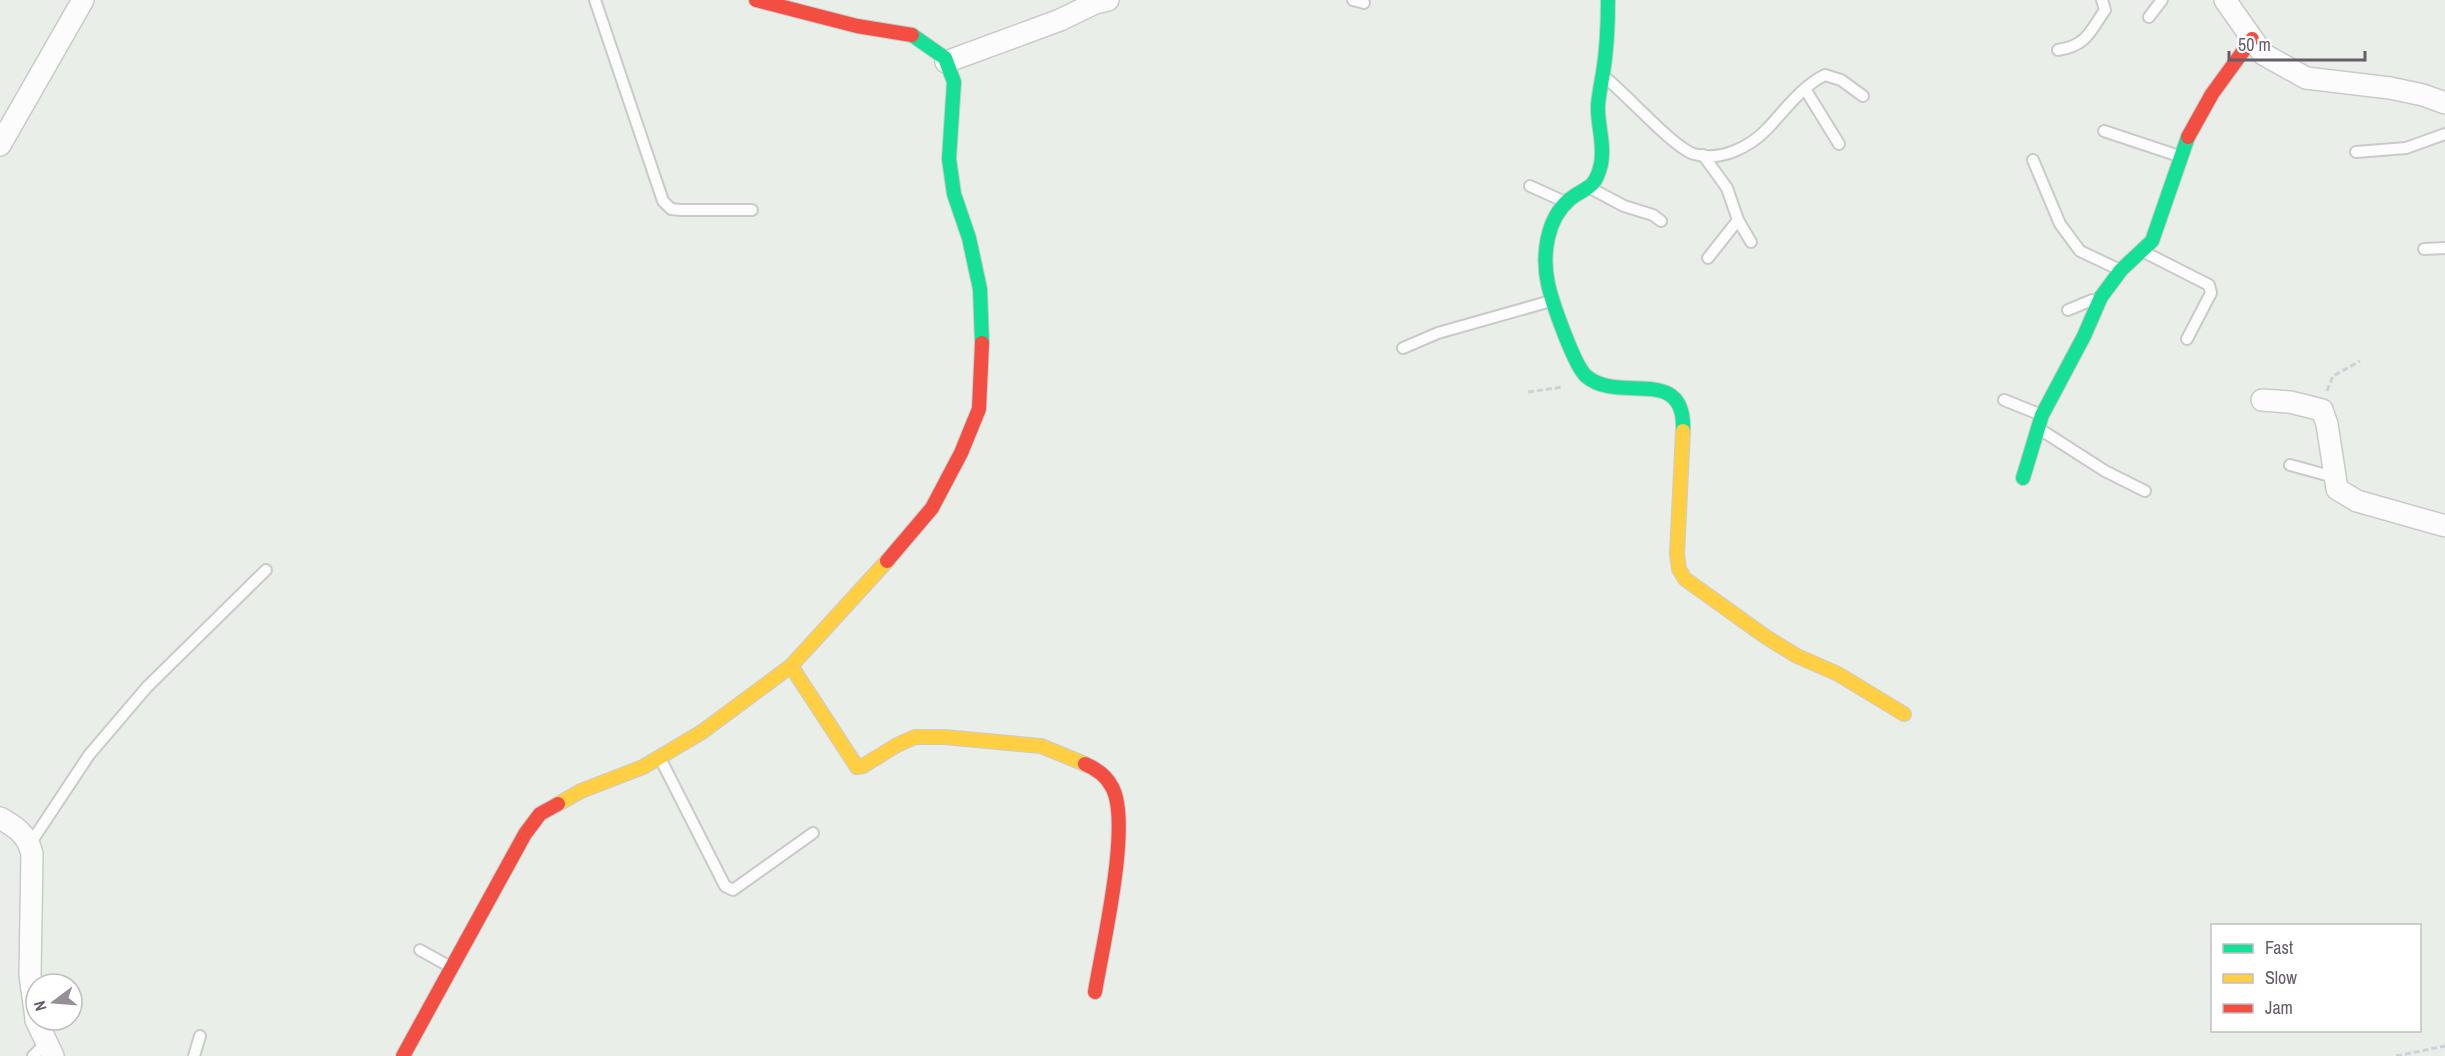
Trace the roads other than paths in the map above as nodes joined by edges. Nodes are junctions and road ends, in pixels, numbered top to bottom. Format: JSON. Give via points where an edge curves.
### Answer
{"nodes":[{"id":1,"x":83,"y":0,"type":"edge"},
{"id":2,"x":595,"y":0,"type":"edge"},
{"id":3,"x":756,"y":0,"type":"edge"},
{"id":4,"x":1608,"y":0,"type":"edge"},
{"id":5,"x":2102,"y":0,"type":"edge"},
{"id":6,"x":2162,"y":0,"type":"edge"},
{"id":7,"x":2225,"y":0,"type":"edge"},
{"id":8,"x":1098,"y":1,"type":"edge"},
{"id":9,"x":2149,"y":16,"type":"dead end"},
{"id":10,"x":2252,"y":39,"type":"junction"},
{"id":11,"x":2058,"y":51,"type":"dead end"},
{"id":12,"x":946,"y":62,"type":"junction"},
{"id":13,"x":1603,"y":75,"type":"junction"},
{"id":14,"x":1805,"y":89,"type":"junction"},
{"id":15,"x":1863,"y":96,"type":"dead end"},
{"id":16,"x":2445,"y":103,"type":"edge"},
{"id":17,"x":2104,"y":131,"type":"dead end"},
{"id":18,"x":2445,"y":134,"type":"edge"},
{"id":19,"x":1839,"y":144,"type":"dead end"},
{"id":20,"x":0,"y":145,"type":"edge"},
{"id":21,"x":2356,"y":152,"type":"dead end"},
{"id":22,"x":1703,"y":155,"type":"junction"},
{"id":23,"x":2182,"y":158,"type":"junction"},
{"id":24,"x":2033,"y":160,"type":"dead end"},
{"id":25,"x":1530,"y":186,"type":"dead end"},
{"id":26,"x":1592,"y":189,"type":"junction"},
{"id":27,"x":1566,"y":202,"type":"junction"},
{"id":28,"x":752,"y":210,"type":"dead end"},
{"id":29,"x":1738,"y":220,"type":"junction"},
{"id":30,"x":1661,"y":221,"type":"dead end"},
{"id":31,"x":1751,"y":242,"type":"dead end"},
{"id":32,"x":2445,"y":248,"type":"edge"},
{"id":33,"x":2424,"y":249,"type":"dead end"},
{"id":34,"x":2144,"y":251,"type":"junction"},
{"id":35,"x":1708,"y":258,"type":"dead end"},
{"id":36,"x":2121,"y":270,"type":"junction"},
{"id":37,"x":2101,"y":297,"type":"junction"},
{"id":38,"x":1554,"y":301,"type":"junction"},
{"id":39,"x":2068,"y":310,"type":"dead end"},
{"id":40,"x":2187,"y":339,"type":"dead end"},
{"id":41,"x":1403,"y":348,"type":"dead end"},
{"id":42,"x":2004,"y":400,"type":"dead end"},
{"id":43,"x":2262,"y":400,"type":"dead end"},
{"id":44,"x":2040,"y":421,"type":"junction"},
{"id":45,"x":2290,"y":465,"type":"dead end"},
{"id":46,"x":2334,"y":477,"type":"junction"},
{"id":47,"x":2023,"y":478,"type":"dead end"},
{"id":48,"x":2145,"y":490,"type":"dead end"},
{"id":49,"x":2445,"y":525,"type":"edge"},
{"id":50,"x":266,"y":570,"type":"dead end"},
{"id":51,"x":791,"y":666,"type":"junction"},
{"id":52,"x":1905,"y":714,"type":"dead end"},
{"id":53,"x":659,"y":757,"type":"junction"},
{"id":54,"x":0,"y":818,"type":"edge"},
{"id":55,"x":813,"y":833,"type":"dead end"},
{"id":56,"x":30,"y":844,"type":"junction"},
{"id":57,"x":420,"y":950,"type":"dead end"},
{"id":58,"x":450,"y":967,"type":"junction"},
{"id":59,"x":30,"y":972,"type":"edge"},
{"id":60,"x":1095,"y":992,"type":"dead end"},
{"id":61,"x":39,"y":1032,"type":"edge"},
{"id":62,"x":200,"y":1036,"type":"dead end"},
{"id":63,"x":44,"y":1052,"type":"edge"},
{"id":64,"x":194,"y":1056,"type":"edge"},
{"id":65,"x":403,"y":1056,"type":"edge"}],
"edges":[{"from":1,"to":20,"type":"street"},
{"from":2,"to":28,"type":"lane","via":[[663,201],[671,209]]},
{"from":3,"to":12,"type":"street","via":[[857,26],[915,34]]},
{"from":4,"to":13,"type":"street"},
{"from":5,"to":11,"type":"lane","via":[[2104,10],[2086,38],[2076,47]]},
{"from":6,"to":9,"type":"lane"},
{"from":7,"to":10,"type":"street"},
{"from":8,"to":12,"type":"street","via":[[1060,20]]},
{"from":10,"to":16,"type":"street","via":[[2263,54],[2306,78],[2390,88]]},
{"from":10,"to":23,"type":"street","via":[[2212,94],[2190,132]]},
{"from":12,"to":51,"type":"street","via":[[954,82],[949,159],[954,194],[980,289],[983,361],[979,409],[932,508]]},
{"from":13,"to":22,"type":"lane","via":[[1674,141],[1692,154]]},
{"from":13,"to":26,"type":"street","via":[[1598,108],[1604,151]]},
{"from":14,"to":15,"type":"lane","via":[[1825,75],[1841,80]]},
{"from":14,"to":19,"type":"lane"},
{"from":14,"to":22,"type":"lane","via":[[1755,141],[1732,153]]},
{"from":17,"to":23,"type":"lane"},
{"from":18,"to":21,"type":"lane","via":[[2406,148]]},
{"from":22,"to":29,"type":"lane","via":[[1727,188]]},
{"from":23,"to":34,"type":"street","via":[[2160,223]]},
{"from":24,"to":36,"type":"lane","via":[[2060,224],[2080,251]]},
{"from":25,"to":27,"type":"lane"},
{"from":26,"to":27,"type":"street"},
{"from":26,"to":30,"type":"lane"},
{"from":27,"to":38,"type":"street","via":[[1546,240],[1544,254],[1546,284]]},
{"from":29,"to":31,"type":"lane"},
{"from":29,"to":35,"type":"lane"},
{"from":32,"to":33,"type":"lane"},
{"from":34,"to":36,"type":"street"},
{"from":34,"to":40,"type":"lane","via":[[2210,285],[2211,293]]},
{"from":36,"to":37,"type":"street"},
{"from":37,"to":39,"type":"lane"},
{"from":37,"to":44,"type":"street"},
{"from":38,"to":41,"type":"lane","via":[[1438,333]]},
{"from":38,"to":52,"type":"street","via":[[1586,376],[1609,386],[1666,392],[1682,407],[1677,554],[1685,579],[1766,637]]},
{"from":42,"to":44,"type":"lane"},
{"from":43,"to":46,"type":"street","via":[[2322,410]]},
{"from":44,"to":47,"type":"street"},
{"from":44,"to":48,"type":"lane","via":[[2105,471]]},
{"from":45,"to":46,"type":"lane"},
{"from":46,"to":49,"type":"street","via":[[2337,489],[2357,501]]},
{"from":50,"to":56,"type":"lane","via":[[147,687],[89,755]]},
{"from":51,"to":53,"type":"street","via":[[702,732]]},
{"from":51,"to":60,"type":"street","via":[[857,767],[915,737],[944,737],[1041,746],[1098,769],[1113,789],[1120,820],[1117,863]]},
{"from":53,"to":55,"type":"lane","via":[[729,889],[733,890]]},
{"from":53,"to":58,"type":"street","via":[[581,791],[540,814],[508,862]]},
{"from":54,"to":56,"type":"street","via":[[15,826]]},
{"from":56,"to":59,"type":"street"},
{"from":57,"to":58,"type":"lane"},
{"from":58,"to":65,"type":"street"},
{"from":61,"to":63,"type":"street"},
{"from":62,"to":64,"type":"lane"}]}
